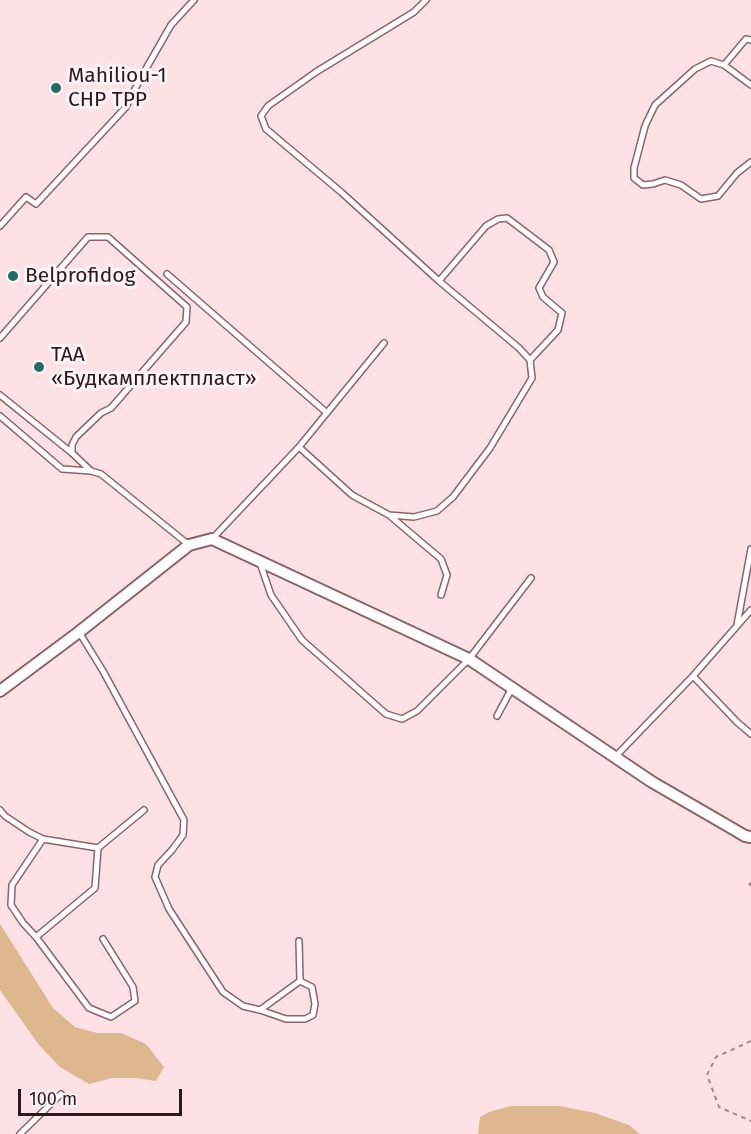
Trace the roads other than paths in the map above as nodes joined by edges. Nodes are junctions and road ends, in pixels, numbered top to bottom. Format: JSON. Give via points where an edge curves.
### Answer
{"nodes":[{"id":1,"x":194,"y":0,"type":"edge"},
{"id":2,"x":426,"y":0,"type":"edge"},
{"id":3,"x":751,"y":40,"type":"edge"},
{"id":4,"x":724,"y":65,"type":"junction"},
{"id":5,"x":751,"y":85,"type":"edge"},
{"id":6,"x":751,"y":162,"type":"edge"},
{"id":7,"x":0,"y":226,"type":"edge"},
{"id":8,"x":167,"y":274,"type":"dead end"},
{"id":9,"x":439,"y":281,"type":"junction"},
{"id":10,"x":0,"y":338,"type":"edge"},
{"id":11,"x":384,"y":343,"type":"dead end"},
{"id":12,"x":530,"y":360,"type":"junction"},
{"id":13,"x":0,"y":395,"type":"edge"},
{"id":14,"x":327,"y":413,"type":"junction"},
{"id":15,"x":0,"y":416,"type":"edge"},
{"id":16,"x":299,"y":447,"type":"junction"},
{"id":17,"x":72,"y":453,"type":"junction"},
{"id":18,"x":91,"y":471,"type":"junction"},
{"id":19,"x":389,"y":515,"type":"junction"},
{"id":20,"x":212,"y":539,"type":"junction"},
{"id":21,"x":189,"y":545,"type":"junction"},
{"id":22,"x":751,"y":549,"type":"edge"},
{"id":23,"x":259,"y":561,"type":"junction"},
{"id":24,"x":531,"y":578,"type":"dead end"},
{"id":25,"x":441,"y":595,"type":"dead end"},
{"id":26,"x":751,"y":610,"type":"edge"},
{"id":27,"x":736,"y":626,"type":"junction"},
{"id":28,"x":79,"y":632,"type":"junction"},
{"id":29,"x":469,"y":659,"type":"junction"},
{"id":30,"x":693,"y":676,"type":"junction"},
{"id":31,"x":512,"y":688,"type":"junction"},
{"id":32,"x":0,"y":691,"type":"edge"},
{"id":33,"x":497,"y":716,"type":"dead end"},
{"id":34,"x":751,"y":734,"type":"edge"},
{"id":35,"x":615,"y":757,"type":"junction"},
{"id":36,"x":0,"y":810,"type":"edge"},
{"id":37,"x":144,"y":810,"type":"dead end"},
{"id":38,"x":751,"y":837,"type":"edge"},
{"id":39,"x":43,"y":839,"type":"junction"},
{"id":40,"x":98,"y":848,"type":"junction"},
{"id":41,"x":36,"y":937,"type":"junction"},
{"id":42,"x":103,"y":939,"type":"dead end"},
{"id":43,"x":299,"y":941,"type":"dead end"},
{"id":44,"x":300,"y":981,"type":"junction"},
{"id":45,"x":260,"y":1010,"type":"junction"},
{"id":46,"x":61,"y":1094,"type":"dead end"},
{"id":47,"x":20,"y":1134,"type":"edge"}],
"edges":[{"from":1,"to":7,"type":"lane","via":[[171,26],[126,107],[36,204],[26,197]]},
{"from":2,"to":9,"type":"lane","via":[[414,12],[316,72],[268,106],[261,116],[266,129]]},
{"from":3,"to":4,"type":"lane","via":[[746,39]]},
{"from":4,"to":5,"type":"lane"},
{"from":4,"to":6,"type":"lane","via":[[711,61],[695,69],[655,105],[645,126],[634,178],[643,185],[665,180],[681,185],[701,199],[718,196]]},
{"from":8,"to":14,"type":"lane"},
{"from":9,"to":12,"type":"lane"},
{"from":9,"to":12,"type":"lane","via":[[486,226],[498,219],[507,218],[549,250],[554,262],[539,288],[543,297],[562,313],[558,330]]},
{"from":10,"to":17,"type":"lane","via":[[88,237],[108,237],[187,308],[186,322],[111,408],[76,437]]},
{"from":11,"to":14,"type":"lane"},
{"from":12,"to":19,"type":"lane","via":[[532,378],[490,448],[453,496],[437,512],[414,517]]},
{"from":13,"to":17,"type":"lane"},
{"from":14,"to":16,"type":"lane"},
{"from":15,"to":18,"type":"lane","via":[[62,470]]},
{"from":16,"to":19,"type":"lane","via":[[352,495]]},
{"from":16,"to":20,"type":"lane"},
{"from":17,"to":18,"type":"lane"},
{"from":18,"to":21,"type":"lane","via":[[101,474]]},
{"from":19,"to":25,"type":"lane","via":[[441,559],[447,575]]},
{"from":20,"to":21,"type":"street"},
{"from":20,"to":23,"type":"street"},
{"from":21,"to":28,"type":"street"},
{"from":22,"to":27,"type":"lane"},
{"from":23,"to":29,"type":"street"},
{"from":23,"to":29,"type":"lane","via":[[271,595],[302,640],[386,714],[402,719],[417,711]]},
{"from":24,"to":29,"type":"lane"},
{"from":26,"to":27,"type":"lane"},
{"from":27,"to":30,"type":"lane"},
{"from":28,"to":32,"type":"street"},
{"from":28,"to":45,"type":"lane","via":[[184,820],[183,835],[158,865],[155,877],[169,909],[223,992],[243,1006]]},
{"from":29,"to":31,"type":"street"},
{"from":30,"to":34,"type":"lane"},
{"from":30,"to":35,"type":"lane"},
{"from":31,"to":33,"type":"lane"},
{"from":31,"to":35,"type":"street"},
{"from":35,"to":38,"type":"street"},
{"from":36,"to":39,"type":"lane"},
{"from":37,"to":40,"type":"lane"},
{"from":39,"to":40,"type":"lane"},
{"from":39,"to":41,"type":"lane","via":[[12,885],[11,904]]},
{"from":40,"to":41,"type":"lane","via":[[95,888]]},
{"from":41,"to":42,"type":"lane","via":[[89,1008],[111,1017],[135,1001],[133,987]]},
{"from":43,"to":44,"type":"lane"},
{"from":44,"to":45,"type":"lane"},
{"from":44,"to":45,"type":"lane","via":[[312,987],[313,1015],[286,1019]]},
{"from":46,"to":47,"type":"lane"}]}
